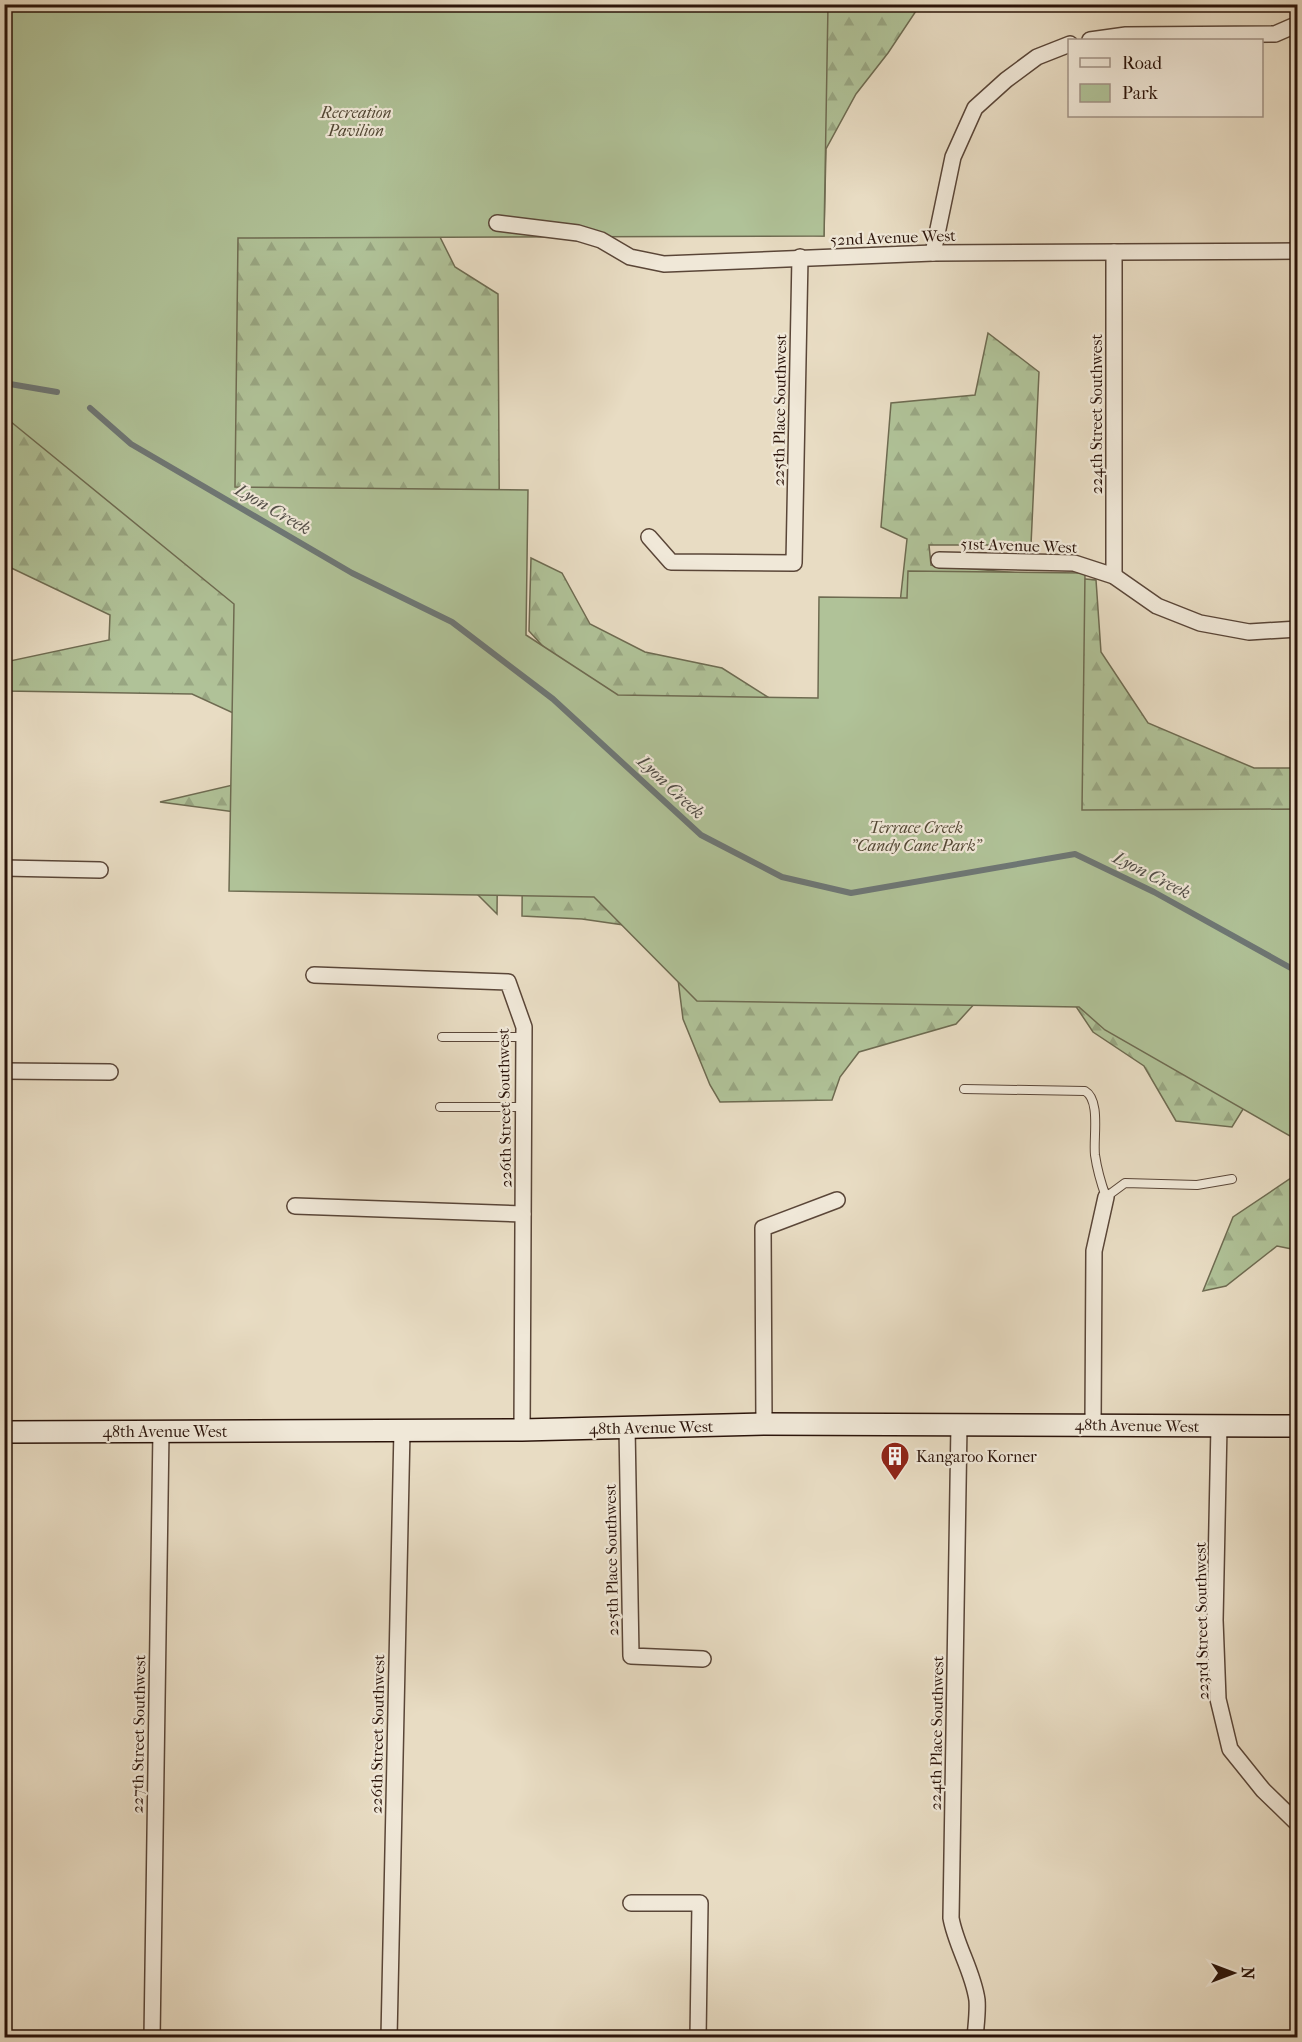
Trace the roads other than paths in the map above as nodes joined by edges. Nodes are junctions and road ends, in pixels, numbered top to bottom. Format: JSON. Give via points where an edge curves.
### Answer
{"nodes":[{"id":1,"x":1298,"y":24,"type":"edge"},
{"id":2,"x":1097,"y":39,"type":"edge"},
{"id":3,"x":1068,"y":45,"type":"edge"},
{"id":4,"x":497,"y":223,"type":"dead end"},
{"id":5,"x":1298,"y":251,"type":"edge"},
{"id":6,"x":1114,"y":252,"type":"junction"},
{"id":7,"x":933,"y":253,"type":"junction"},
{"id":8,"x":800,"y":258,"type":"junction"},
{"id":9,"x":650,"y":537,"type":"dead end"},
{"id":10,"x":939,"y":560,"type":"dead end"},
{"id":11,"x":1114,"y":576,"type":"junction"},
{"id":12,"x":1298,"y":628,"type":"edge"},
{"id":13,"x":4,"y":868,"type":"edge"},
{"id":14,"x":100,"y":870,"type":"dead end"},
{"id":15,"x":314,"y":975,"type":"dead end"},
{"id":16,"x":442,"y":1037,"type":"dead end"},
{"id":17,"x":524,"y":1037,"type":"junction"},
{"id":18,"x":4,"y":1071,"type":"edge"},
{"id":19,"x":110,"y":1072,"type":"dead end"},
{"id":20,"x":964,"y":1089,"type":"dead end"},
{"id":21,"x":440,"y":1107,"type":"dead end"},
{"id":22,"x":523,"y":1107,"type":"junction"},
{"id":23,"x":1232,"y":1179,"type":"dead end"},
{"id":24,"x":1106,"y":1197,"type":"junction"},
{"id":25,"x":837,"y":1200,"type":"dead end"},
{"id":26,"x":295,"y":1206,"type":"dead end"},
{"id":27,"x":523,"y":1214,"type":"junction"},
{"id":28,"x":764,"y":1424,"type":"junction"},
{"id":29,"x":959,"y":1425,"type":"junction"},
{"id":30,"x":1093,"y":1425,"type":"junction"},
{"id":31,"x":1219,"y":1426,"type":"junction"},
{"id":32,"x":1298,"y":1426,"type":"edge"},
{"id":33,"x":627,"y":1427,"type":"junction"},
{"id":34,"x":402,"y":1430,"type":"junction"},
{"id":35,"x":522,"y":1430,"type":"junction"},
{"id":36,"x":161,"y":1431,"type":"junction"},
{"id":37,"x":4,"y":1432,"type":"edge"},
{"id":38,"x":703,"y":1659,"type":"dead end"},
{"id":39,"x":1298,"y":1824,"type":"edge"},
{"id":40,"x":632,"y":1903,"type":"dead end"},
{"id":41,"x":152,"y":2037,"type":"edge"},
{"id":42,"x":389,"y":2037,"type":"edge"},
{"id":43,"x":698,"y":2037,"type":"edge"},
{"id":44,"x":975,"y":2037,"type":"edge"}],
"edges":[{"from":1,"to":2,"type":"street","via":[[1275,34],[1126,35]]},
{"from":3,"to":7,"type":"street","via":[[1037,57],[975,108],[953,157]]},
{"from":4,"to":8,"type":"street","name":"52nd Avenue West","via":[[578,233],[601,240],[630,257],[664,264]]},
{"from":5,"to":6,"type":"street","name":"52nd Avenue West"},
{"from":6,"to":7,"type":"street","name":"52nd Avenue West"},
{"from":6,"to":11,"type":"street","name":"224th Street Southwest"},
{"from":7,"to":8,"type":"street","name":"52nd Avenue West"},
{"from":8,"to":9,"type":"street","name":"225th Place Southwest","via":[[794,563],[671,562]]},
{"from":10,"to":11,"type":"street","name":"51st Avenue West","via":[[1074,563]]},
{"from":11,"to":12,"type":"street","name":"51st Avenue West","via":[[1157,606],[1200,623],[1249,632]]},
{"from":13,"to":14,"type":"street"},
{"from":15,"to":17,"type":"street","name":"226th Street Southwest","via":[[508,982]]},
{"from":16,"to":17,"type":"lane"},
{"from":17,"to":22,"type":"street","name":"226th Street Southwest"},
{"from":18,"to":19,"type":"street"},
{"from":20,"to":24,"type":"lane","via":[[1089,1094],[1094,1110],[1094,1153]]},
{"from":21,"to":22,"type":"lane"},
{"from":22,"to":27,"type":"street","name":"226th Street Southwest"},
{"from":23,"to":24,"type":"lane","via":[[1197,1185],[1125,1183]]},
{"from":24,"to":30,"type":"street","via":[[1094,1251]]},
{"from":25,"to":28,"type":"street","via":[[763,1228]]},
{"from":26,"to":27,"type":"street"},
{"from":27,"to":35,"type":"street","name":"226th Street Southwest"},
{"from":28,"to":29,"type":"main road","name":"48th Avenue West"},
{"from":28,"to":33,"type":"main road","name":"48th Avenue West"},
{"from":29,"to":30,"type":"main road","name":"48th Avenue West"},
{"from":29,"to":44,"type":"street","name":"224th Place Southwest","via":[[951,1918],[977,2001]]},
{"from":30,"to":31,"type":"main road","name":"48th Avenue West"},
{"from":31,"to":32,"type":"main road","name":"48th Avenue West"},
{"from":31,"to":39,"type":"street","name":"223rd Street Southwest","via":[[1215,1620],[1218,1699],[1230,1749],[1263,1790]]},
{"from":33,"to":35,"type":"main road","name":"48th Avenue West"},
{"from":33,"to":38,"type":"street","name":"225th Place Southwest","via":[[630,1656]]},
{"from":34,"to":35,"type":"main road","name":"48th Avenue West"},
{"from":34,"to":36,"type":"main road","name":"48th Avenue West"},
{"from":34,"to":42,"type":"street","name":"226th Street Southwest"},
{"from":36,"to":37,"type":"main road","name":"48th Avenue West"},
{"from":36,"to":41,"type":"street","name":"227th Street Southwest"},
{"from":40,"to":43,"type":"street","via":[[700,1903]]}]}
